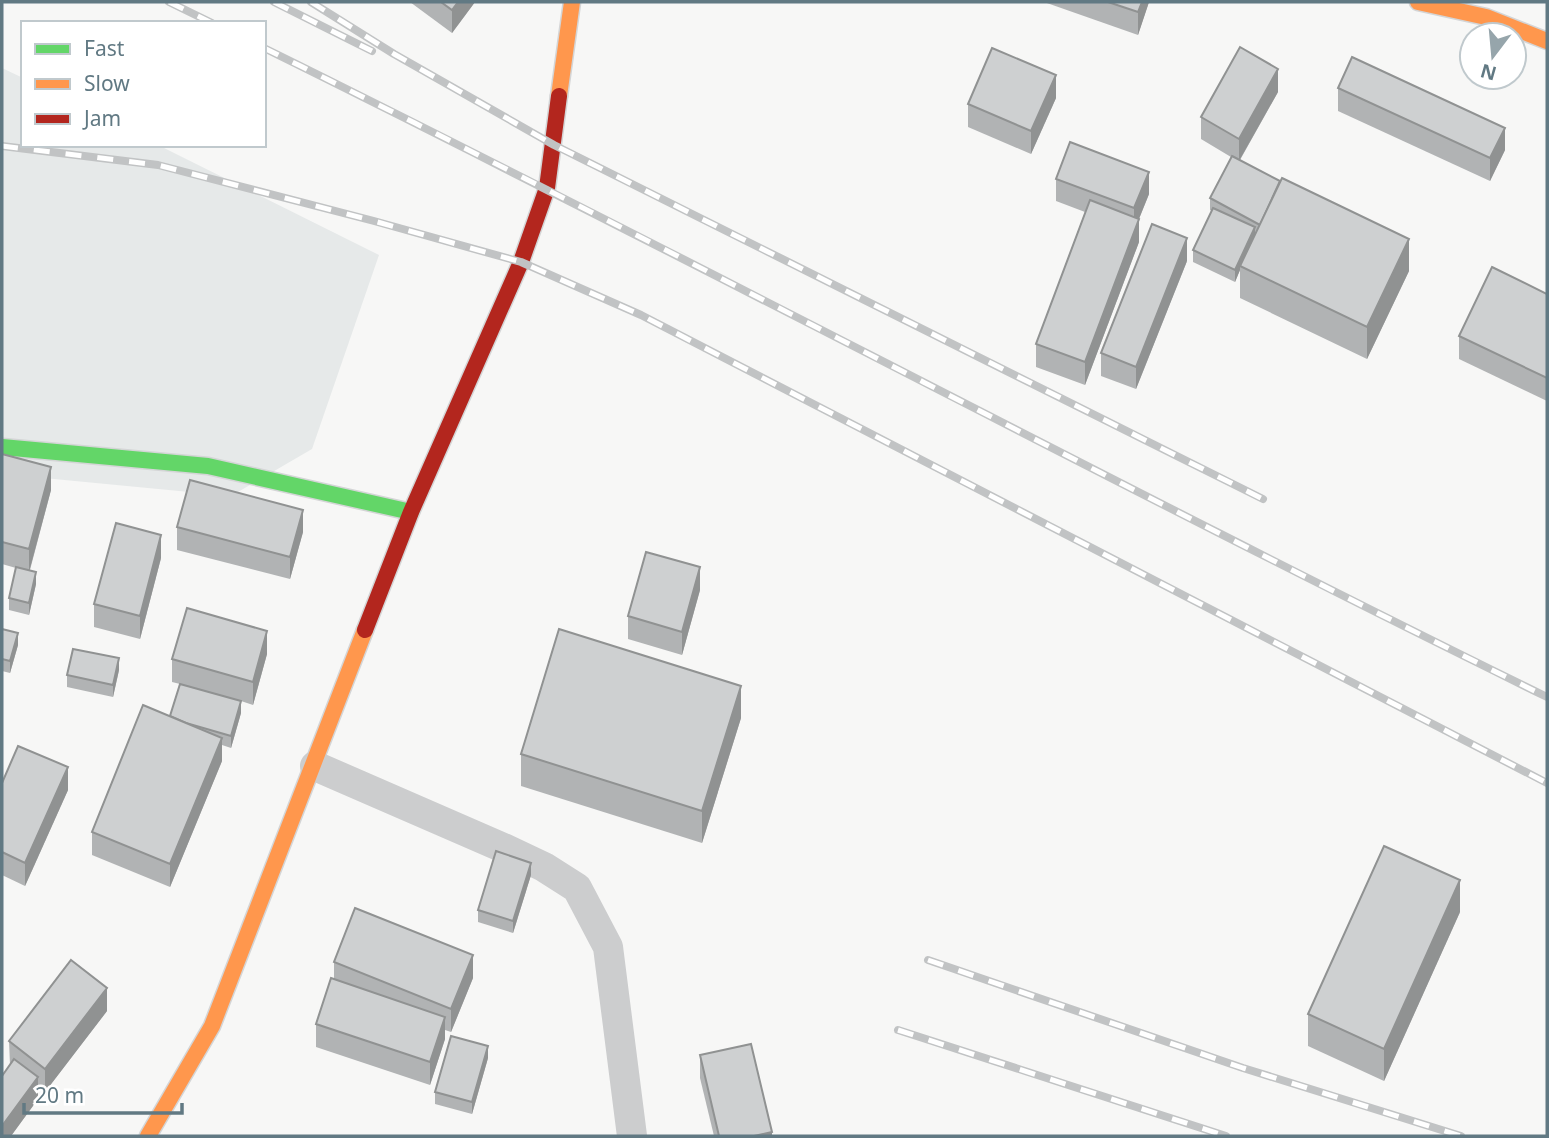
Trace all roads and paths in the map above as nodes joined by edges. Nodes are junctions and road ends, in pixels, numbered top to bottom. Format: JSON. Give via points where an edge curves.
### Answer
{"nodes":[{"id":1,"x":572,"y":2,"type":"edge"},
{"id":2,"x":1418,"y":2,"type":"edge"},
{"id":3,"x":1547,"y":41,"type":"edge"},
{"id":4,"x":2,"y":447,"type":"edge"},
{"id":5,"x":411,"y":512,"type":"junction"},
{"id":6,"x":315,"y":766,"type":"junction"},
{"id":7,"x":148,"y":1136,"type":"edge"},
{"id":8,"x":632,"y":1136,"type":"edge"}],
"edges":[{"from":1,"to":5,"type":"street","via":[[547,188],[521,262]]},
{"from":2,"to":3,"type":"street","via":[[1486,17]]},
{"from":4,"to":5,"type":"street","via":[[208,466]]},
{"from":5,"to":6,"type":"street"},
{"from":6,"to":7,"type":"street","via":[[212,1026]]},
{"from":6,"to":8,"type":"lane","via":[[506,849],[577,888],[608,947]]}]}
